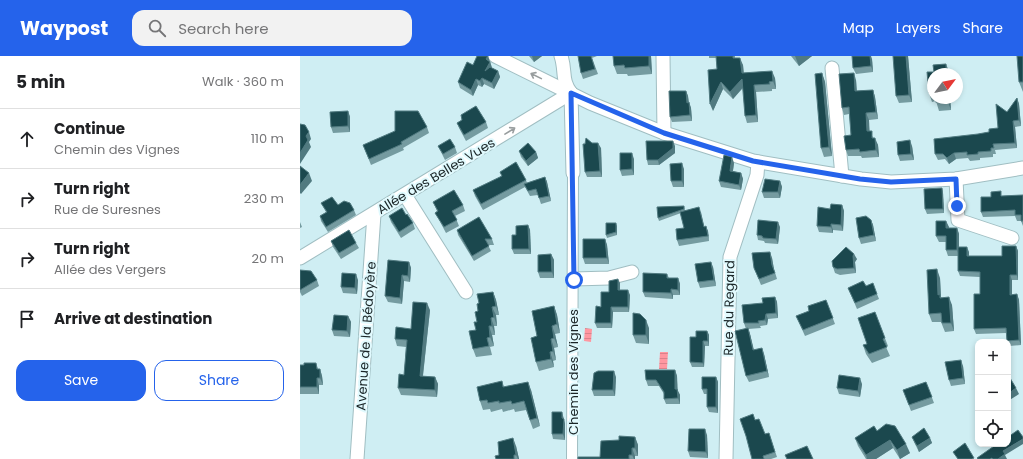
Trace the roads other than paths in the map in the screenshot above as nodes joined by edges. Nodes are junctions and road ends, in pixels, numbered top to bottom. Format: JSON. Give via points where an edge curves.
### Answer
{"nodes":[{"id":1,"x":495,"y":56,"type":"edge"},
{"id":2,"x":561,"y":56,"type":"edge"},
{"id":3,"x":663,"y":56,"type":"edge"},
{"id":4,"x":832,"y":68,"type":"dead end"},
{"id":5,"x":571,"y":93,"type":"junction"},
{"id":6,"x":664,"y":133,"type":"junction"},
{"id":7,"x":758,"y":162,"type":"junction"},
{"id":8,"x":1023,"y":168,"type":"edge"},
{"id":9,"x":574,"y":173,"type":"joint"},
{"id":10,"x":842,"y":176,"type":"junction"},
{"id":11,"x":956,"y":179,"type":"junction"},
{"id":12,"x":405,"y":195,"type":"junction"},
{"id":13,"x":374,"y":214,"type":"junction"},
{"id":14,"x":1012,"y":238,"type":"dead end"},
{"id":15,"x":300,"y":258,"type":"edge"},
{"id":16,"x":632,"y":272,"type":"dead end"},
{"id":17,"x":574,"y":280,"type":"junction"},
{"id":18,"x":466,"y":292,"type":"dead end"},
{"id":19,"x":357,"y":459,"type":"edge"},
{"id":20,"x":572,"y":459,"type":"edge"},
{"id":21,"x":726,"y":459,"type":"edge"}],
"edges":[{"from":5,"to":1,"type":"street","one_way":true},
{"from":2,"to":5,"type":"street","name":"Chemin des Vignes","via":[[564,83]]},
{"from":3,"to":6,"type":"street"},
{"from":4,"to":10,"type":"street"},
{"from":5,"to":6,"type":"street"},
{"from":5,"to":9,"type":"street","name":"Chemin des Vignes"},
{"from":12,"to":5,"type":"street","name":"Allée des Belles Vues","one_way":true},
{"from":6,"to":7,"type":"street"},
{"from":7,"to":10,"type":"street"},
{"from":7,"to":21,"type":"street","name":"Rue du Regard","via":[[757,175],[730,257]]},
{"from":8,"to":11,"type":"street"},
{"from":9,"to":17,"type":"street","name":"Chemin des Vignes"},
{"from":10,"to":11,"type":"street","via":[[891,182]]},
{"from":11,"to":14,"type":"street","via":[[958,220]]},
{"from":12,"to":13,"type":"street","name":"Allée des Belles Vues"},
{"from":12,"to":18,"type":"street"},
{"from":13,"to":15,"type":"street","name":"Allée des Belles Vues"},
{"from":13,"to":19,"type":"street","name":"Avenue de la Bédoyère"},
{"from":16,"to":17,"type":"street","via":[[609,278]]},
{"from":17,"to":20,"type":"street","name":"Chemin des Vignes"}]}
